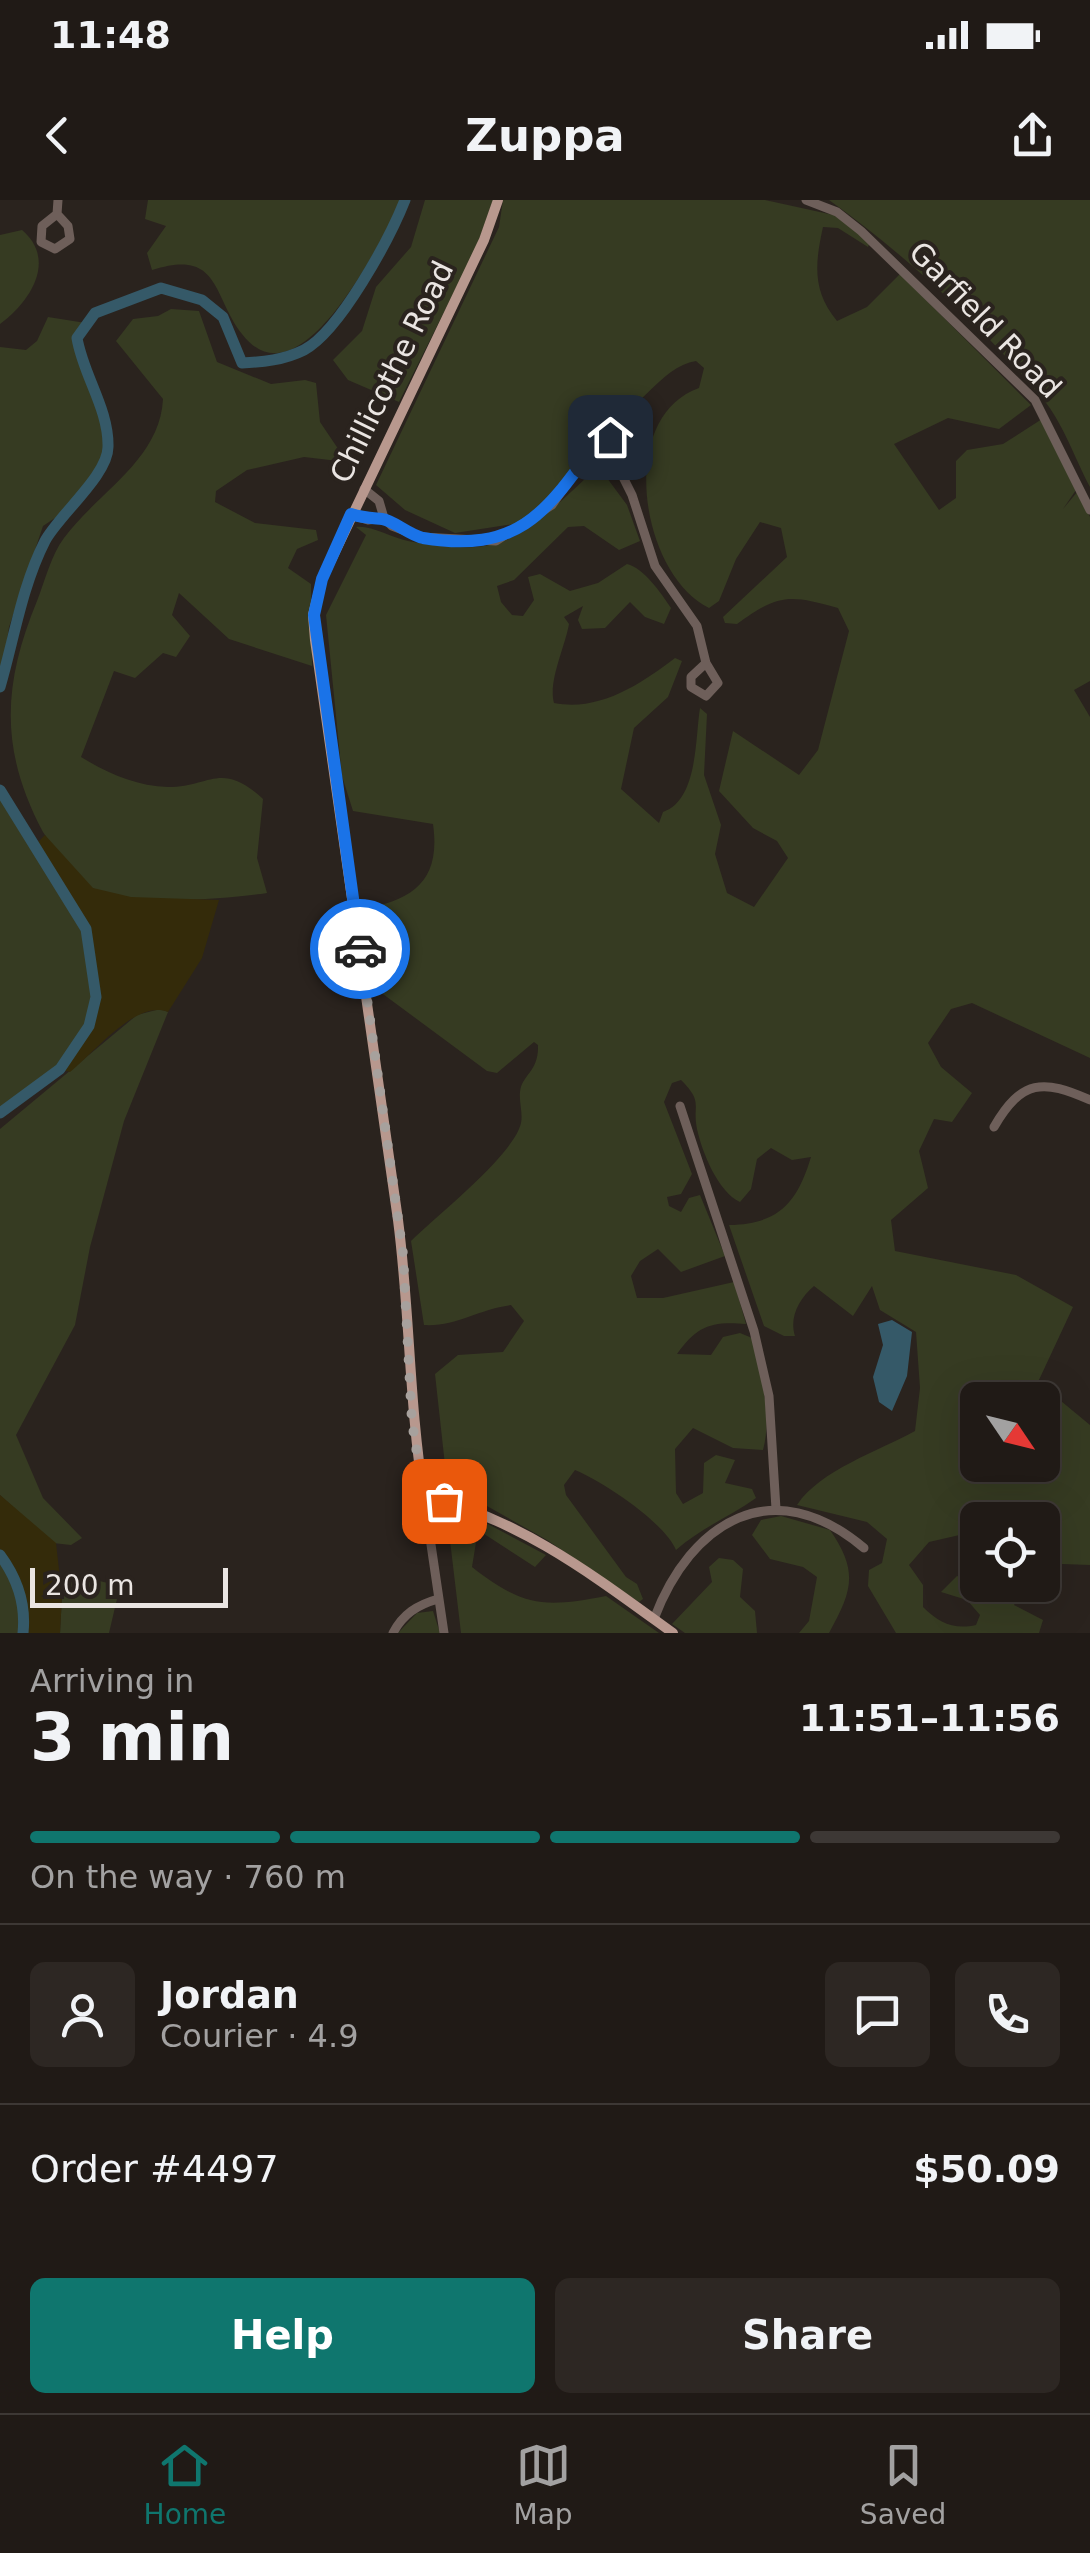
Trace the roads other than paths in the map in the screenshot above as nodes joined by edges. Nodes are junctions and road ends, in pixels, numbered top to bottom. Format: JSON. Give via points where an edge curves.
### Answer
{"nodes":[{"id":1,"x":58,"y":200,"type":"edge"},
{"id":2,"x":498,"y":200,"type":"edge"},
{"id":3,"x":806,"y":200,"type":"edge"},
{"id":4,"x":57,"y":214,"type":"dead end"},
{"id":5,"x":590,"y":452,"type":"junction"},
{"id":6,"x":615,"y":461,"type":"junction"},
{"id":7,"x":364,"y":489,"type":"junction"},
{"id":8,"x":1090,"y":510,"type":"edge"},
{"id":9,"x":351,"y":514,"type":"junction"},
{"id":10,"x":384,"y":518,"type":"junction"},
{"id":11,"x":706,"y":663,"type":"dead end"},
{"id":12,"x":1090,"y":1100,"type":"edge"},
{"id":13,"x":680,"y":1106,"type":"dead end"},
{"id":14,"x":994,"y":1127,"type":"dead end"},
{"id":15,"x":424,"y":1497,"type":"junction"},
{"id":16,"x":776,"y":1510,"type":"junction"},
{"id":17,"x":864,"y":1548,"type":"dead end"},
{"id":18,"x":438,"y":1598,"type":"junction"},
{"id":19,"x":654,"y":1620,"type":"junction"},
{"id":20,"x":393,"y":1633,"type":"edge"},
{"id":21,"x":444,"y":1633,"type":"edge"},
{"id":22,"x":673,"y":1633,"type":"edge"}],
"edges":[{"from":1,"to":4,"type":"street"},
{"from":2,"to":7,"type":"main road","name":"Chillicothe Road"},
{"from":3,"to":8,"type":"street","name":"Garfield Road","via":[[861,231],[1035,400]]},
{"from":5,"to":6,"type":"street"},
{"from":5,"to":6,"type":"street","via":[[610,437],[617,443]]},
{"from":5,"to":10,"type":"street","via":[[552,505],[496,541],[421,538]]},
{"from":6,"to":11,"type":"street","via":[[654,566],[697,626]]},
{"from":7,"to":9,"type":"main road","name":"Chillicothe Road"},
{"from":7,"to":10,"type":"street","via":[[379,500]]},
{"from":9,"to":10,"type":"street"},
{"from":9,"to":15,"type":"main road","name":"Chillicothe Road","via":[[316,598],[315,640],[407,1289],[412,1422]]},
{"from":12,"to":14,"type":"street","via":[[1059,1086],[1036,1086],[1014,1098]]},
{"from":13,"to":16,"type":"street","via":[[754,1331],[769,1396]]},
{"from":15,"to":18,"type":"street","name":"Chillicothe Road"},
{"from":15,"to":19,"type":"main road","via":[[500,1520]]},
{"from":16,"to":17,"type":"street","via":[[821,1520]]},
{"from":16,"to":19,"type":"street","via":[[717,1528],[690,1550],[668,1581]]},
{"from":18,"to":20,"type":"street","via":[[402,1618]]},
{"from":18,"to":21,"type":"street","name":"Chillicothe Road"},
{"from":19,"to":22,"type":"main road"}]}
